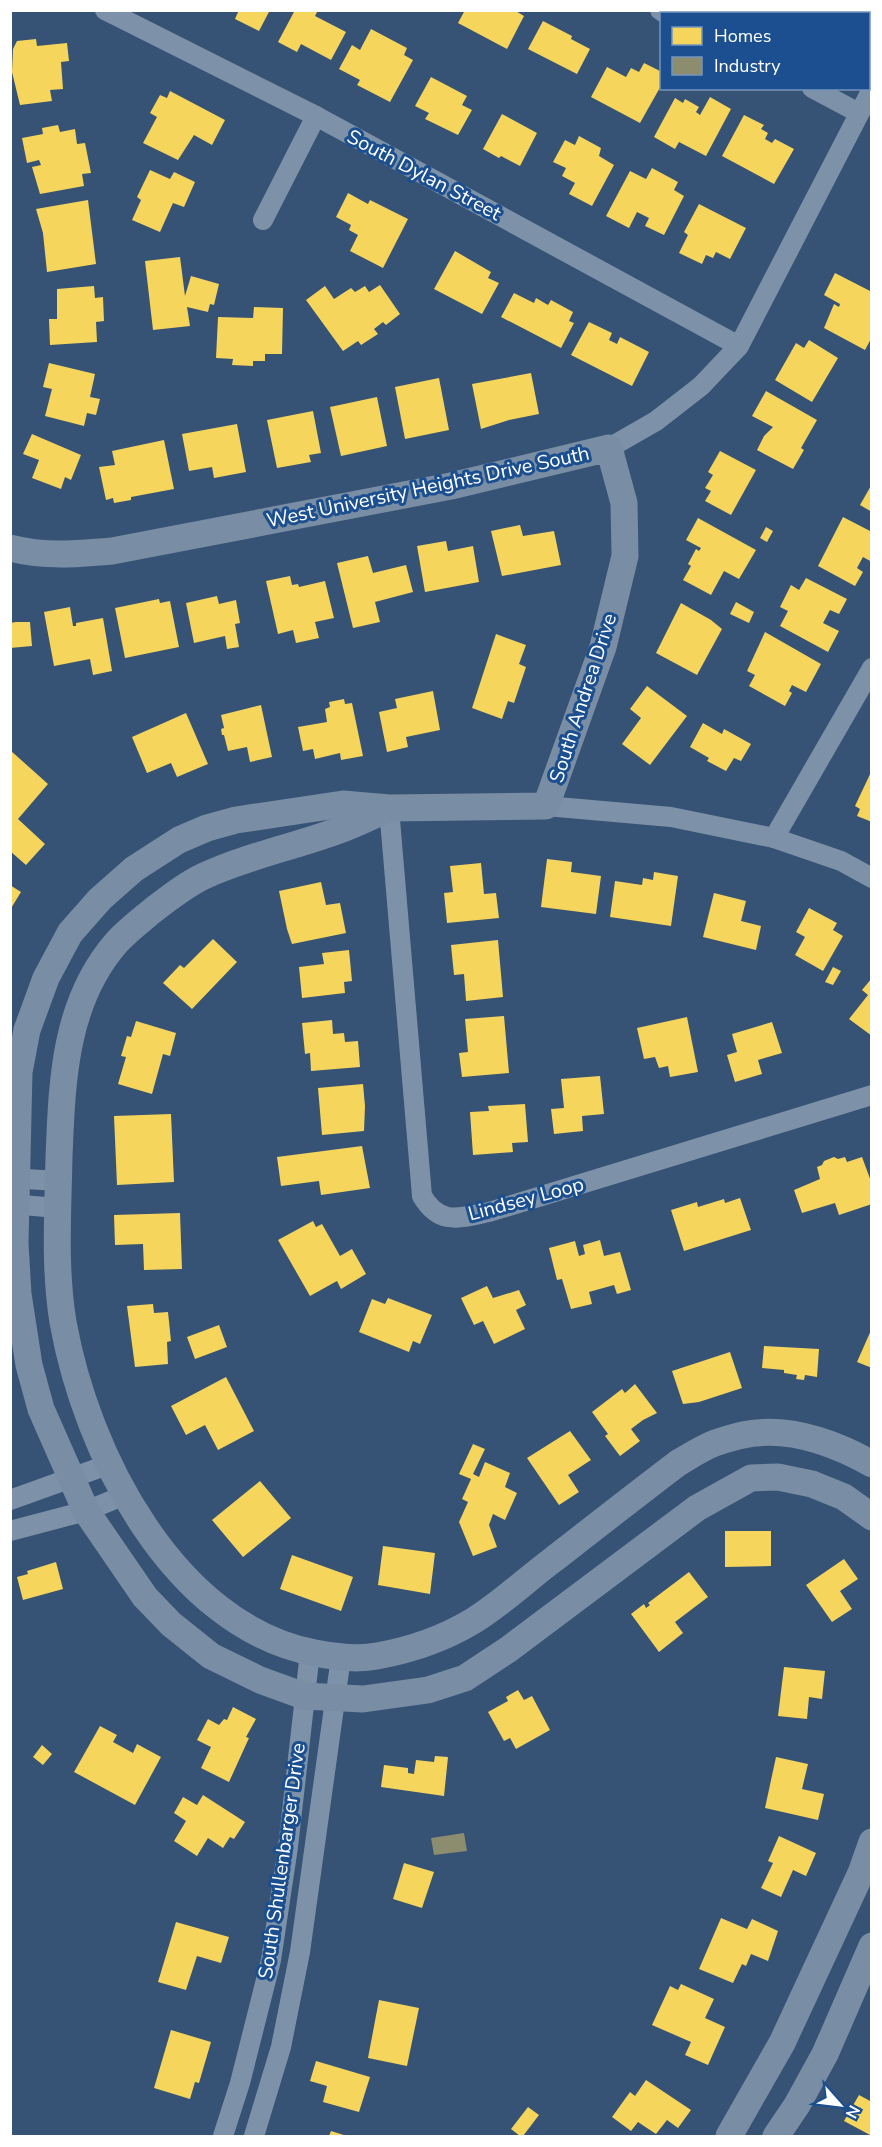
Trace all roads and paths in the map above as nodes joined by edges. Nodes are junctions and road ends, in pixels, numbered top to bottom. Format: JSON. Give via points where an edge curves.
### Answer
{"nodes":[{"id":1,"x":105,"y":10,"type":"edge"},
{"id":2,"x":872,"y":89,"type":"edge"},
{"id":3,"x":816,"y":90,"type":"edge"},
{"id":4,"x":859,"y":113,"type":"junction"},
{"id":5,"x":316,"y":116,"type":"junction"},
{"id":6,"x":263,"y":220,"type":"dead end"},
{"id":7,"x":739,"y":346,"type":"junction"},
{"id":8,"x":609,"y":448,"type":"junction"},
{"id":9,"x":10,"y":548,"type":"edge"},
{"id":10,"x":872,"y":669,"type":"edge"},
{"id":11,"x":546,"y":807,"type":"junction"},
{"id":12,"x":389,"y":808,"type":"junction"},
{"id":13,"x":774,"y":838,"type":"junction"},
{"id":14,"x":872,"y":878,"type":"edge"},
{"id":15,"x":872,"y":1095,"type":"edge"},
{"id":16,"x":13,"y":1178,"type":"edge"},
{"id":17,"x":58,"y":1181,"type":"junction"},
{"id":18,"x":13,"y":1205,"type":"edge"},
{"id":19,"x":58,"y":1208,"type":"junction"},
{"id":20,"x":110,"y":1464,"type":"junction"},
{"id":21,"x":872,"y":1464,"type":"edge"},
{"id":22,"x":71,"y":1479,"type":"junction"},
{"id":23,"x":125,"y":1495,"type":"junction"},
{"id":24,"x":10,"y":1500,"type":"edge"},
{"id":25,"x":86,"y":1511,"type":"junction"},
{"id":26,"x":872,"y":1517,"type":"edge"},
{"id":27,"x":10,"y":1531,"type":"edge"},
{"id":28,"x":310,"y":1652,"type":"junction"},
{"id":29,"x":341,"y":1658,"type":"junction"},
{"id":30,"x":304,"y":1696,"type":"junction"},
{"id":31,"x":336,"y":1698,"type":"junction"},
{"id":32,"x":872,"y":1842,"type":"edge"},
{"id":33,"x":872,"y":1946,"type":"edge"},
{"id":34,"x":223,"y":2136,"type":"edge"},
{"id":35,"x":254,"y":2136,"type":"edge"},
{"id":36,"x":729,"y":2136,"type":"edge"},
{"id":37,"x":776,"y":2136,"type":"edge"}],
"edges":[{"from":1,"to":5,"type":"street","name":"South Dylan Street"},
{"from":2,"to":4,"type":"street","name":"West University Heights Drive South"},
{"from":3,"to":4,"type":"street"},
{"from":4,"to":7,"type":"street","name":"West University Heights Drive South"},
{"from":5,"to":6,"type":"street"},
{"from":5,"to":7,"type":"street","name":"South Dylan Street"},
{"from":7,"to":8,"type":"street","name":"West University Heights Drive South","via":[[701,386],[657,421]]},
{"from":8,"to":9,"type":"street","name":"West University Heights Drive South","via":[[451,486],[112,551],[68,555]]},
{"from":8,"to":11,"type":"street","name":"South Andrea Drive","via":[[624,503],[625,556],[603,647]]},
{"from":10,"to":13,"type":"street"},
{"from":11,"to":12,"type":"street"},
{"from":11,"to":13,"type":"street","via":[[671,816]]},
{"from":12,"to":15,"type":"street","name":"Lindsey Loop","via":[[422,1196],[430,1209],[442,1216],[489,1212]]},
{"from":12,"to":16,"type":"street","via":[[342,804],[207,828],[179,840],[134,869],[100,899],[70,933],[46,978],[27,1030],[19,1072]]},
{"from":12,"to":17,"type":"street","via":[[344,828],[203,876],[176,892],[117,941],[87,989],[69,1038],[61,1093]]},
{"from":13,"to":14,"type":"street","via":[[841,861]]},
{"from":16,"to":17,"type":"street"},
{"from":16,"to":18,"type":"street"},
{"from":17,"to":19,"type":"street"},
{"from":18,"to":19,"type":"street"},
{"from":18,"to":22,"type":"street","via":[[18,1294],[29,1365],[41,1408]]},
{"from":19,"to":20,"type":"street","via":[[56,1248],[63,1321],[77,1378]]},
{"from":20,"to":22,"type":"street"},
{"from":20,"to":23,"type":"street"},
{"from":21,"to":29,"type":"street","via":[[826,1443],[777,1433],[755,1433],[714,1444],[678,1463],[475,1620],[428,1644],[374,1657]]},
{"from":22,"to":24,"type":"street"},
{"from":22,"to":25,"type":"street"},
{"from":23,"to":25,"type":"street"},
{"from":23,"to":28,"type":"street","via":[[186,1580],[221,1611],[257,1633]]},
{"from":25,"to":27,"type":"street"},
{"from":25,"to":30,"type":"street","via":[[145,1597],[171,1624],[211,1656]]},
{"from":26,"to":31,"type":"street","via":[[844,1497],[812,1484],[751,1478],[697,1508],[509,1650],[465,1678],[428,1690],[363,1699]]},
{"from":28,"to":29,"type":"street"},
{"from":28,"to":30,"type":"street","name":"South Shullenbarger Drive"},
{"from":29,"to":31,"type":"street","name":"South Shullenbarger Drive"},
{"from":30,"to":31,"type":"street"},
{"from":30,"to":34,"type":"street","name":"South Shullenbarger Drive","via":[[271,1960]]},
{"from":31,"to":35,"type":"street","name":"South Shullenbarger Drive","via":[[300,1952],[281,2047]]},
{"from":32,"to":36,"type":"street","via":[[782,2043]]},
{"from":33,"to":37,"type":"street","via":[[825,2054]]}]}
